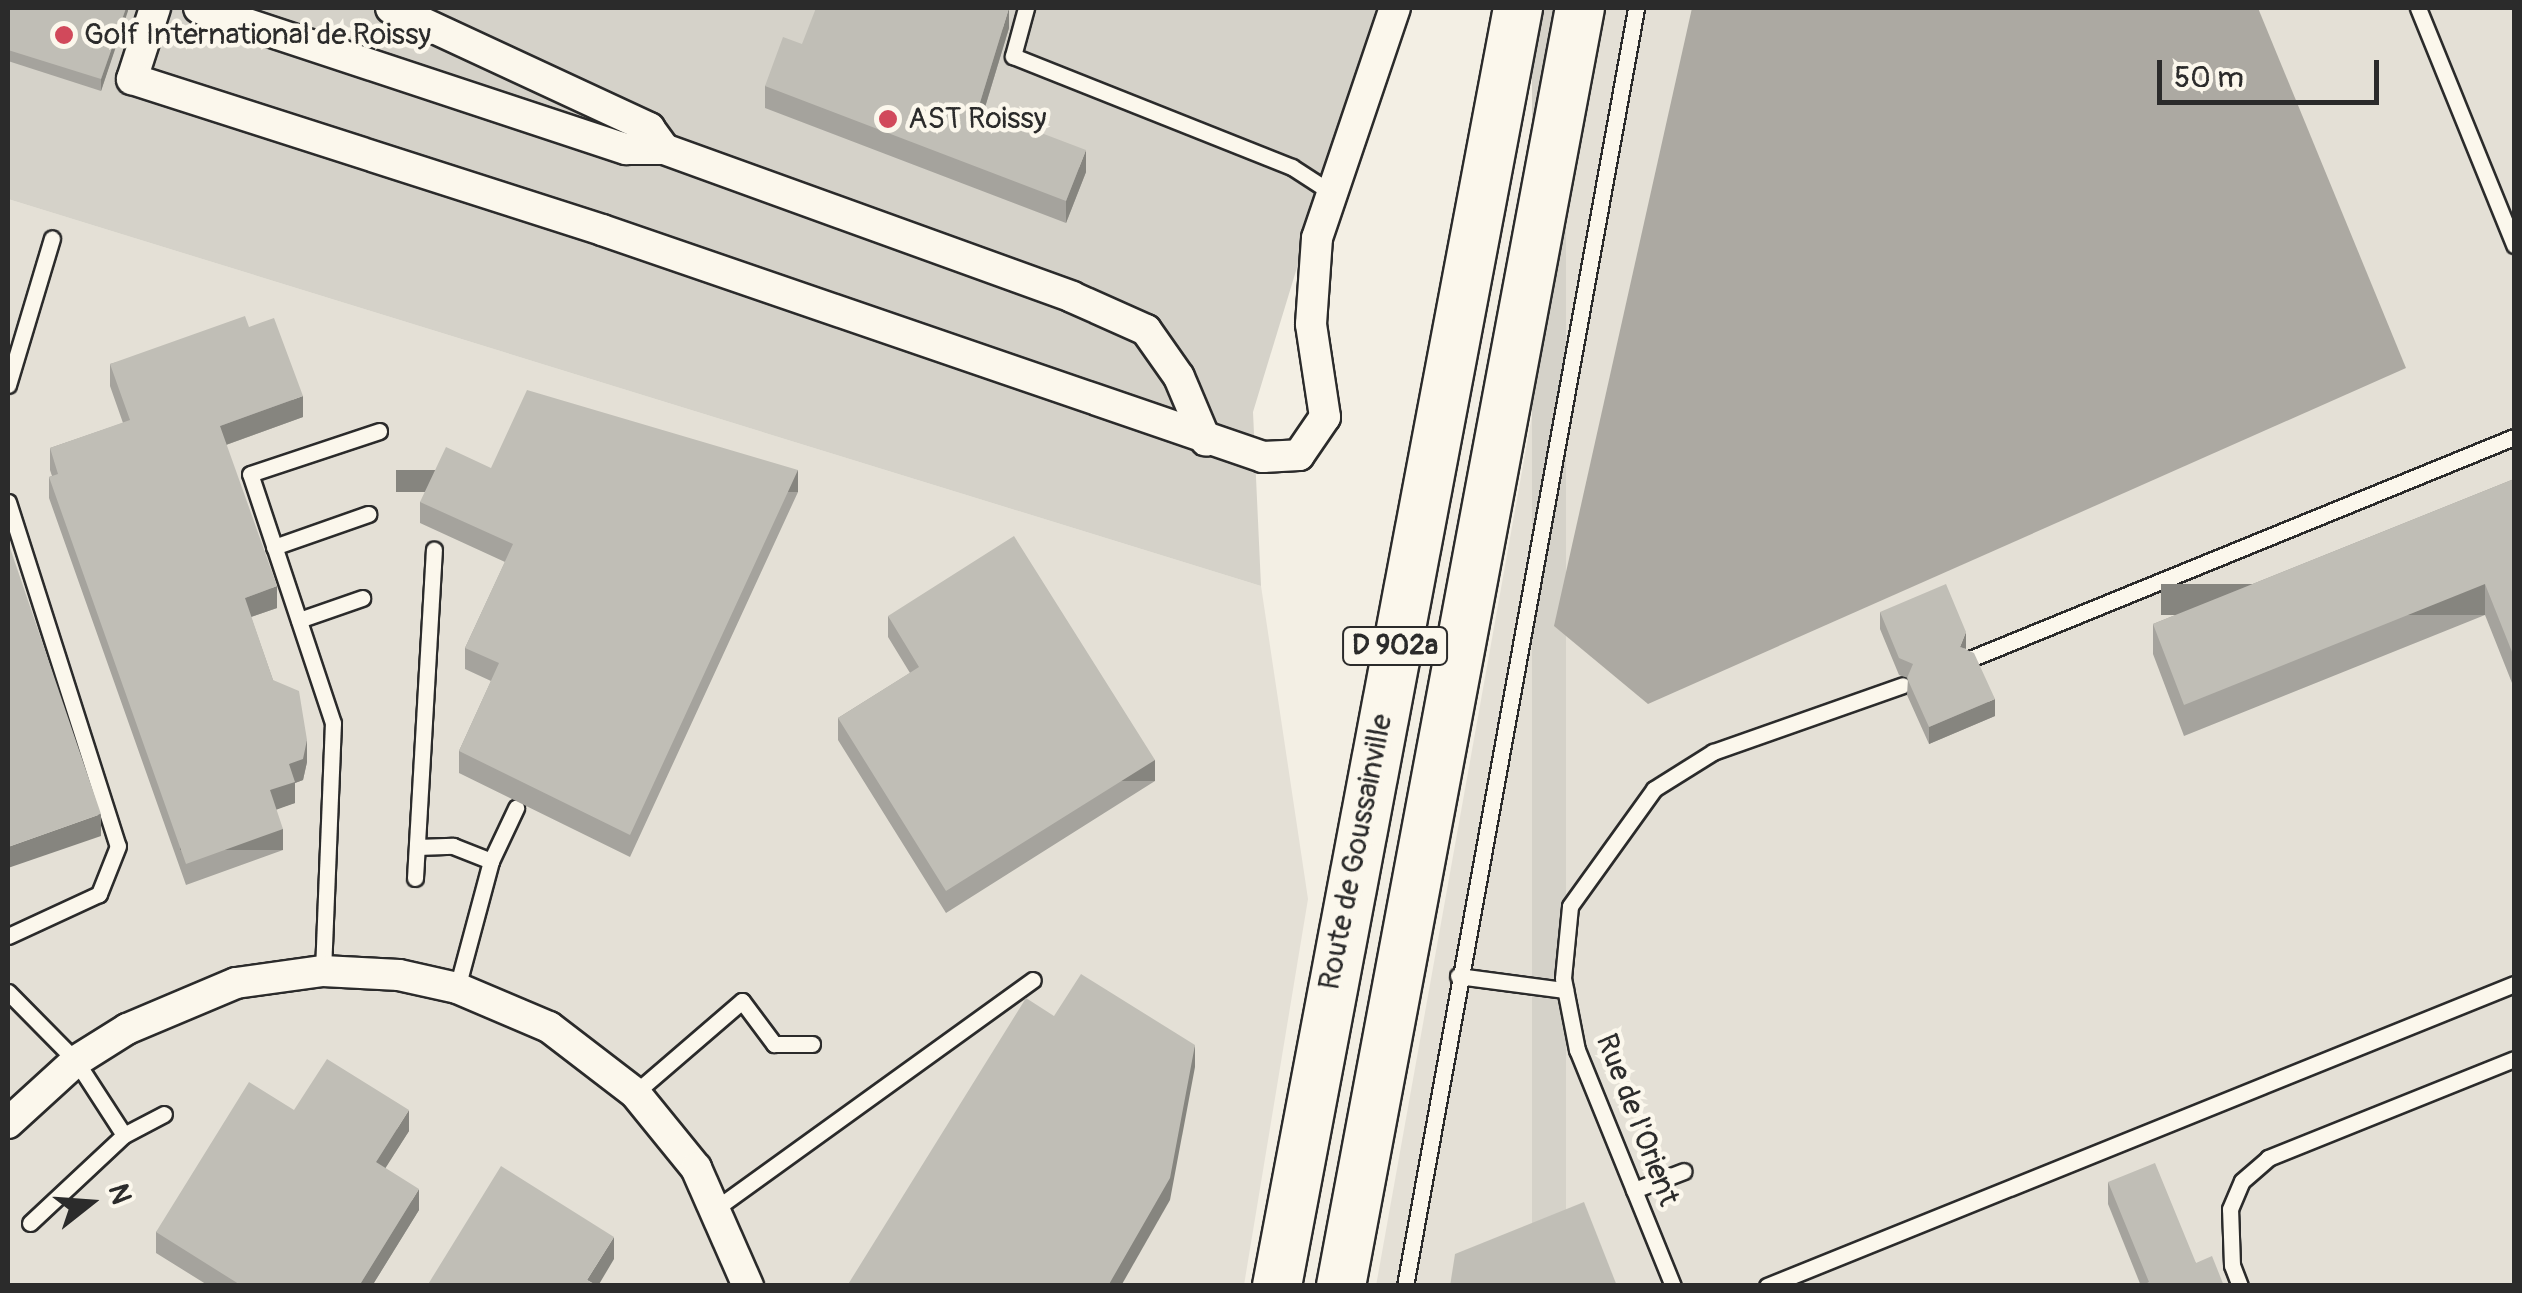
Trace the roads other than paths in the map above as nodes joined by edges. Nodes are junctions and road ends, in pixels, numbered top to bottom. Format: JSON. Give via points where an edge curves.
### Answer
{"nodes":[{"id":1,"x":155,"y":8,"type":"edge"},
{"id":2,"x":199,"y":8,"type":"edge"},
{"id":3,"x":391,"y":8,"type":"edge"},
{"id":4,"x":1026,"y":8,"type":"edge"},
{"id":5,"x":1395,"y":8,"type":"edge"},
{"id":6,"x":1518,"y":8,"type":"edge"},
{"id":7,"x":1580,"y":8,"type":"edge"},
{"id":8,"x":1636,"y":8,"type":"edge"},
{"id":9,"x":2418,"y":8,"type":"edge"},
{"id":10,"x":664,"y":150,"type":"junction"},
{"id":11,"x":1332,"y":192,"type":"junction"},
{"id":12,"x":52,"y":238,"type":"dead end"},
{"id":13,"x":2514,"y":246,"type":"edge"},
{"id":14,"x":8,"y":385,"type":"edge"},
{"id":15,"x":379,"y":431,"type":"dead end"},
{"id":16,"x":2514,"y":438,"type":"edge"},
{"id":17,"x":1206,"y":441,"type":"junction"},
{"id":18,"x":8,"y":502,"type":"edge"},
{"id":19,"x":368,"y":514,"type":"dead end"},
{"id":20,"x":274,"y":547,"type":"junction"},
{"id":21,"x":434,"y":550,"type":"dead end"},
{"id":22,"x":362,"y":598,"type":"dead end"},
{"id":23,"x":299,"y":620,"type":"junction"},
{"id":24,"x":1970,"y":659,"type":"edge"},
{"id":25,"x":1903,"y":685,"type":"edge"},
{"id":26,"x":516,"y":808,"type":"edge"},
{"id":27,"x":417,"y":847,"type":"junction"},
{"id":28,"x":491,"y":861,"type":"junction"},
{"id":29,"x":415,"y":878,"type":"dead end"},
{"id":30,"x":8,"y":936,"type":"edge"},
{"id":31,"x":323,"y":970,"type":"junction"},
{"id":32,"x":1458,"y":976,"type":"junction"},
{"id":33,"x":1034,"y":980,"type":"dead end"},
{"id":34,"x":2514,"y":984,"type":"edge"},
{"id":35,"x":457,"y":988,"type":"junction"},
{"id":36,"x":1565,"y":990,"type":"junction"},
{"id":37,"x":8,"y":992,"type":"edge"},
{"id":38,"x":812,"y":1044,"type":"dead end"},
{"id":39,"x":2514,"y":1060,"type":"edge"},
{"id":40,"x":76,"y":1061,"type":"junction"},
{"id":41,"x":635,"y":1093,"type":"junction"},
{"id":42,"x":164,"y":1114,"type":"dead end"},
{"id":43,"x":8,"y":1123,"type":"edge"},
{"id":44,"x":124,"y":1135,"type":"junction"},
{"id":45,"x":1684,"y":1171,"type":"dead end"},
{"id":46,"x":1634,"y":1190,"type":"junction"},
{"id":47,"x":718,"y":1208,"type":"junction"},
{"id":48,"x":30,"y":1223,"type":"dead end"},
{"id":49,"x":748,"y":1286,"type":"edge"},
{"id":50,"x":1277,"y":1286,"type":"edge"},
{"id":51,"x":1341,"y":1286,"type":"edge"},
{"id":52,"x":1405,"y":1286,"type":"edge"},
{"id":53,"x":1673,"y":1286,"type":"edge"},
{"id":54,"x":1767,"y":1286,"type":"edge"},
{"id":55,"x":2240,"y":1286,"type":"edge"}],
"edges":[{"from":1,"to":17,"type":"street","via":[[132,79],[602,230]]},
{"from":2,"to":10,"type":"street","via":[[626,149]]},
{"from":3,"to":10,"type":"street","via":[[650,128]]},
{"from":4,"to":11,"type":"lane","via":[[1013,56],[1292,167]]},
{"from":5,"to":11,"type":"street"},
{"from":6,"to":50,"type":"main road","name":"Route de Goussainville","number":"D 902a"},
{"from":7,"to":51,"type":"main road","name":"Route de Goussainville","number":"D 902a"},
{"from":8,"to":32,"type":"lane"},
{"from":9,"to":13,"type":"lane"},
{"from":10,"to":17,"type":"street","via":[[1146,330],[1179,377]]},
{"from":11,"to":17,"type":"street","via":[[1318,238],[1311,324],[1325,417],[1299,454],[1264,457]]},
{"from":12,"to":14,"type":"lane"},
{"from":15,"to":20,"type":"lane","via":[[250,474]]},
{"from":16,"to":24,"type":"lane"},
{"from":18,"to":30,"type":"lane","via":[[118,846],[100,894]]},
{"from":19,"to":20,"type":"lane"},
{"from":20,"to":23,"type":"lane"},
{"from":21,"to":27,"type":"lane"},
{"from":22,"to":23,"type":"lane"},
{"from":23,"to":31,"type":"lane","via":[[333,724]]},
{"from":25,"to":36,"type":"lane","name":"Rue de l'Orient","via":[[1713,752],[1654,789],[1570,906]]},
{"from":26,"to":28,"type":"lane"},
{"from":27,"to":28,"type":"lane","via":[[452,846]]},
{"from":27,"to":29,"type":"lane"},
{"from":28,"to":35,"type":"lane"},
{"from":31,"to":35,"type":"street"},
{"from":31,"to":40,"type":"street","via":[[236,983],[160,1010]]},
{"from":32,"to":36,"type":"lane"},
{"from":32,"to":52,"type":"lane"},
{"from":33,"to":47,"type":"lane"},
{"from":34,"to":54,"type":"lane"},
{"from":35,"to":41,"type":"street","via":[[549,1027]]},
{"from":36,"to":46,"type":"lane","name":"Rue de l'Orient","via":[[1577,1050]]},
{"from":37,"to":40,"type":"lane"},
{"from":38,"to":41,"type":"lane","via":[[774,1044],[742,1001]]},
{"from":39,"to":55,"type":"lane","via":[[2268,1158],[2242,1181],[2230,1209],[2232,1265]]},
{"from":40,"to":43,"type":"street"},
{"from":40,"to":44,"type":"lane"},
{"from":41,"to":47,"type":"street","via":[[670,1131]]},
{"from":42,"to":44,"type":"lane"},
{"from":44,"to":48,"type":"lane"},
{"from":45,"to":46,"type":"lane"},
{"from":46,"to":53,"type":"lane","name":"Rue de l'Orient"},
{"from":47,"to":49,"type":"street"}]}
